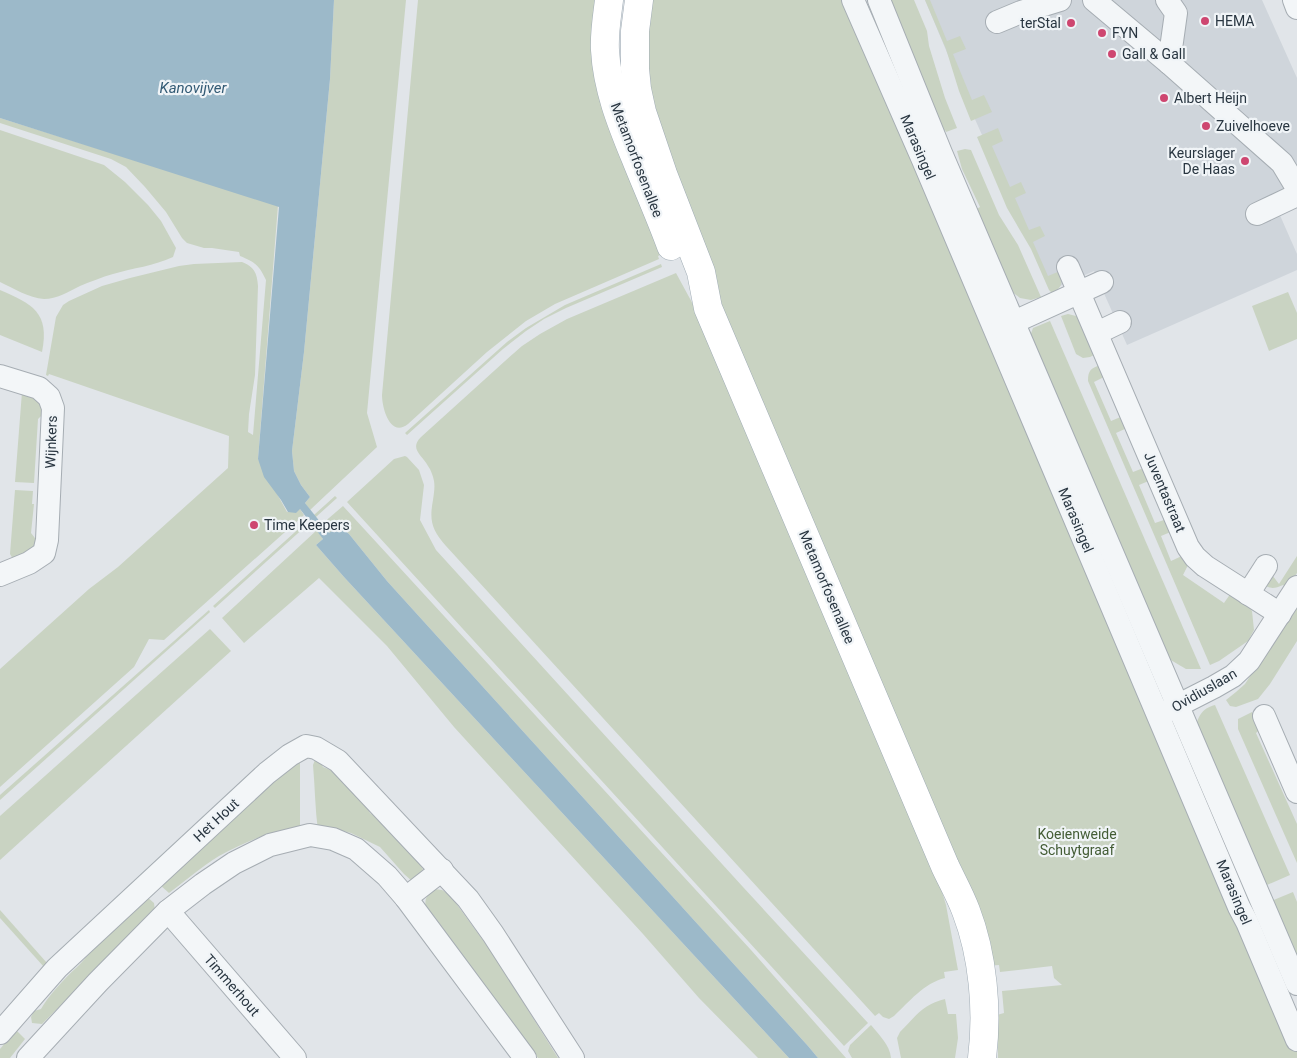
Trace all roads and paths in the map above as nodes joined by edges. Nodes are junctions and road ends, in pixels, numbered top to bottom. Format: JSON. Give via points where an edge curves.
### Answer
{"nodes":[{"id":1,"x":609,"y":0,"type":"edge"},
{"id":2,"x":639,"y":0,"type":"edge"},
{"id":3,"x":853,"y":0,"type":"edge"},
{"id":4,"x":879,"y":0,"type":"edge"},
{"id":5,"x":1060,"y":0,"type":"edge"},
{"id":6,"x":1094,"y":0,"type":"edge"},
{"id":7,"x":1167,"y":0,"type":"edge"},
{"id":8,"x":1294,"y":0,"type":"edge"},
{"id":9,"x":1297,"y":8,"type":"edge"},
{"id":10,"x":997,"y":22,"type":"dead end"},
{"id":11,"x":1169,"y":63,"type":"junction"},
{"id":12,"x":1297,"y":188,"type":"edge"},
{"id":13,"x":1297,"y":195,"type":"edge"},
{"id":14,"x":1257,"y":214,"type":"dead end"},
{"id":15,"x":1068,"y":267,"type":"dead end"},
{"id":16,"x":1102,"y":282,"type":"dead end"},
{"id":17,"x":1079,"y":293,"type":"junction"},
{"id":18,"x":708,"y":308,"type":"junction"},
{"id":19,"x":1120,"y":322,"type":"dead end"},
{"id":20,"x":1005,"y":327,"type":"junction"},
{"id":21,"x":1096,"y":332,"type":"junction"},
{"id":22,"x":0,"y":376,"type":"edge"},
{"id":23,"x":1266,"y":566,"type":"dead end"},
{"id":24,"x":0,"y":575,"type":"edge"},
{"id":25,"x":1297,"y":587,"type":"edge"},
{"id":26,"x":1248,"y":594,"type":"junction"},
{"id":27,"x":1280,"y":614,"type":"junction"},
{"id":28,"x":1168,"y":711,"type":"junction"},
{"id":29,"x":1264,"y":716,"type":"dead end"},
{"id":30,"x":1297,"y":792,"type":"edge"},
{"id":31,"x":945,"y":866,"type":"junction"},
{"id":32,"x":442,"y":870,"type":"junction"},
{"id":33,"x":406,"y":898,"type":"junction"},
{"id":34,"x":168,"y":911,"type":"junction"},
{"id":35,"x":1297,"y":984,"type":"edge"},
{"id":36,"x":0,"y":1033,"type":"edge"},
{"id":37,"x":1297,"y":1040,"type":"edge"},
{"id":38,"x":39,"y":1053,"type":"edge"},
{"id":39,"x":295,"y":1058,"type":"edge"},
{"id":40,"x":525,"y":1058,"type":"edge"},
{"id":41,"x":574,"y":1058,"type":"edge"},
{"id":42,"x":969,"y":1058,"type":"edge"},
{"id":43,"x":982,"y":1058,"type":"edge"}],
"edges":[{"from":1,"to":18,"type":"main road","name":"Metamorfosenallee","via":[[605,51],[620,121],[678,264]]},
{"from":2,"to":18,"type":"main road","name":"Metamorfosenallee","via":[[635,69],[642,112],[701,272]]},
{"from":3,"to":20,"type":"street","name":"Marasingel"},
{"from":4,"to":20,"type":"street","name":"Marasingel","via":[[941,153]]},
{"from":5,"to":10,"type":"street"},
{"from":6,"to":11,"type":"street"},
{"from":7,"to":11,"type":"street","via":[[1176,13]]},
{"from":8,"to":9,"type":"street"},
{"from":11,"to":12,"type":"street","via":[[1282,163]]},
{"from":13,"to":14,"type":"street"},
{"from":15,"to":17,"type":"street","name":"Juventastraat"},
{"from":16,"to":17,"type":"street"},
{"from":17,"to":20,"type":"street"},
{"from":17,"to":21,"type":"street","name":"Juventastraat"},
{"from":18,"to":31,"type":"main road","name":"Metamorfosenallee"},
{"from":19,"to":21,"type":"street"},
{"from":20,"to":28,"type":"street","name":"Marasingel"},
{"from":21,"to":26,"type":"street","name":"Juventastraat","via":[[1188,547],[1205,566]]},
{"from":22,"to":24,"type":"street","name":"Wijnkers","via":[[39,388],[49,397],[53,408],[44,553]]},
{"from":23,"to":26,"type":"street"},
{"from":25,"to":27,"type":"street","name":"Ovidiuslaan"},
{"from":26,"to":27,"type":"street","name":"Juventastraat"},
{"from":27,"to":28,"type":"street","name":"Ovidiuslaan","via":[[1248,661],[1233,676]]},
{"from":28,"to":35,"type":"street","name":"Marasingel"},
{"from":28,"to":37,"type":"street","name":"Marasingel","via":[[1239,907]]},
{"from":29,"to":30,"type":"street"},
{"from":31,"to":42,"type":"main road","name":"Metamorfosenallee","via":[[966,988]]},
{"from":31,"to":43,"type":"main road","name":"Metamorfosenallee","via":[[966,911],[980,964],[984,1003]]},
{"from":32,"to":33,"type":"street"},
{"from":32,"to":36,"type":"street","name":"Het Hout","via":[[338,761],[306,746],[290,754],[267,773],[140,889],[57,968]]},
{"from":32,"to":41,"type":"street","name":"Het Hout","via":[[493,934]]},
{"from":33,"to":34,"type":"street","via":[[387,876],[356,850],[333,839],[310,835],[270,845],[234,863]]},
{"from":33,"to":40,"type":"street"},
{"from":34,"to":38,"type":"street","via":[[98,982]]},
{"from":34,"to":39,"type":"street","name":"Timmerhout"}]}
